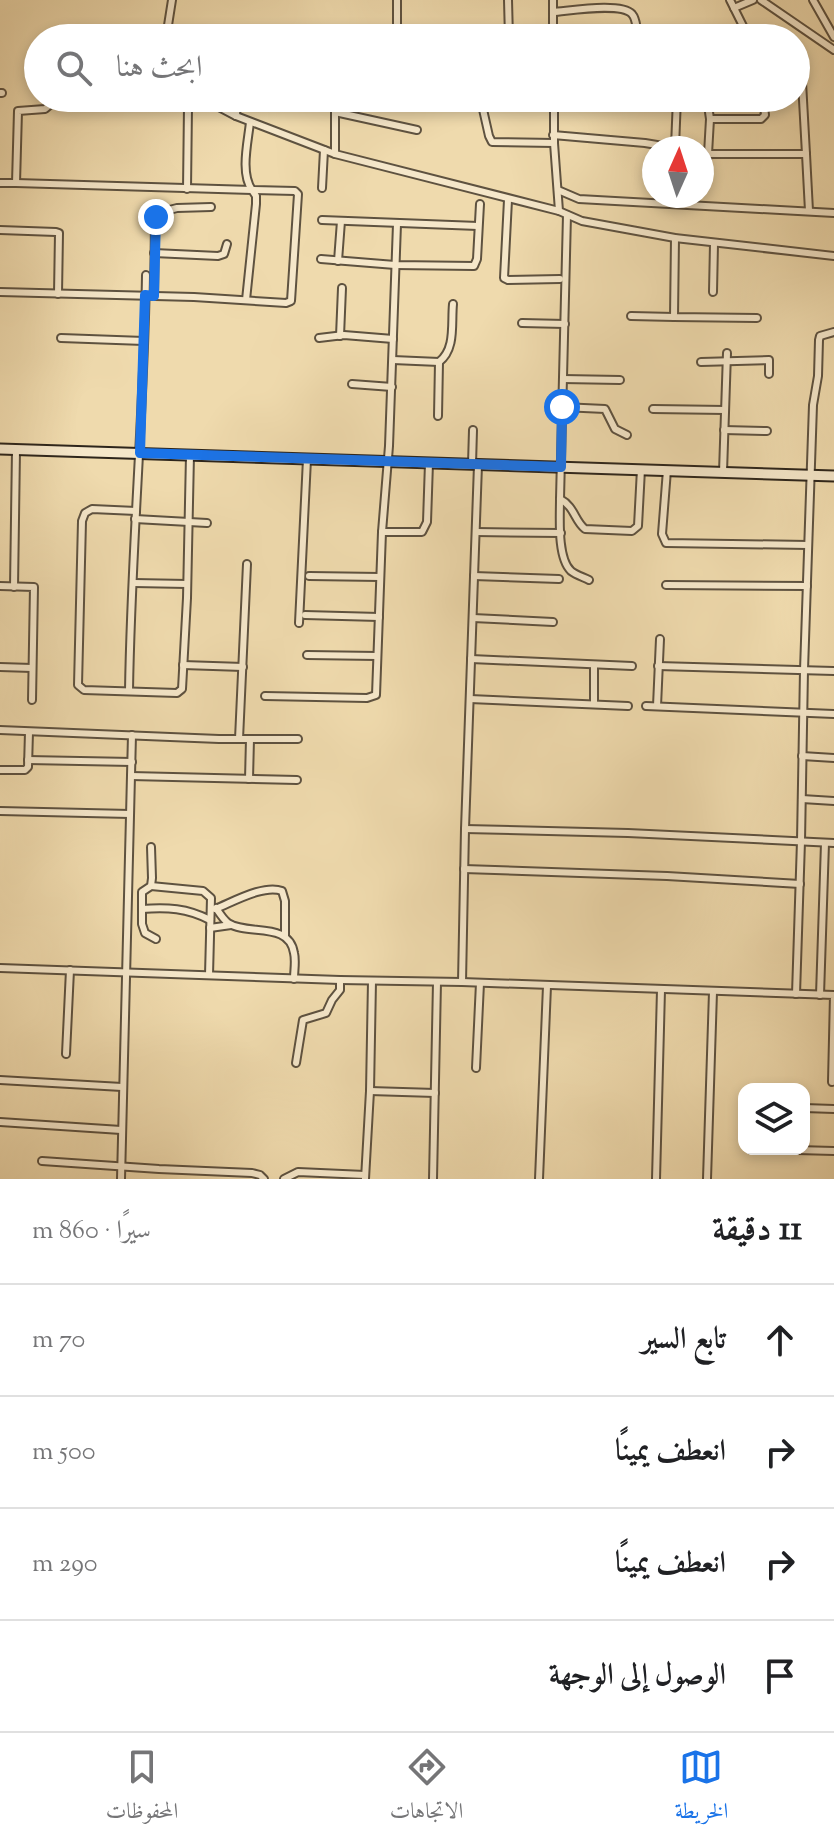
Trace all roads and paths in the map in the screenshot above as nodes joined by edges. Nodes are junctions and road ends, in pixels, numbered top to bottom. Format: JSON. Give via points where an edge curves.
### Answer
{"nodes":[{"id":1,"x":172,"y":0,"type":"edge"},
{"id":2,"x":397,"y":0,"type":"edge"},
{"id":3,"x":508,"y":0,"type":"edge"},
{"id":4,"x":553,"y":0,"type":"edge"},
{"id":5,"x":730,"y":0,"type":"edge"},
{"id":6,"x":753,"y":0,"type":"edge"},
{"id":7,"x":761,"y":0,"type":"edge"},
{"id":8,"x":813,"y":0,"type":"edge"},
{"id":9,"x":734,"y":8,"type":"junction"},
{"id":10,"x":553,"y":12,"type":"junction"},
{"id":11,"x":168,"y":24,"type":"edge"},
{"id":12,"x":397,"y":24,"type":"edge"},
{"id":13,"x":509,"y":24,"type":"edge"},
{"id":14,"x":553,"y":24,"type":"edge"},
{"id":15,"x":636,"y":24,"type":"edge"},
{"id":16,"x":742,"y":24,"type":"edge"},
{"id":17,"x":796,"y":24,"type":"edge"},
{"id":18,"x":810,"y":34,"type":"edge"},
{"id":19,"x":834,"y":37,"type":"edge"},
{"id":20,"x":834,"y":50,"type":"edge"},
{"id":21,"x":24,"y":111,"type":"edge"},
{"id":22,"x":188,"y":112,"type":"edge"},
{"id":23,"x":228,"y":112,"type":"edge"},
{"id":24,"x":236,"y":112,"type":"edge"},
{"id":25,"x":335,"y":112,"type":"joint"},
{"id":26,"x":484,"y":112,"type":"edge"},
{"id":27,"x":554,"y":112,"type":"edge"},
{"id":28,"x":677,"y":112,"type":"edge"},
{"id":29,"x":709,"y":112,"type":"edge"},
{"id":30,"x":765,"y":112,"type":"edge"},
{"id":31,"x":804,"y":112,"type":"edge"},
{"id":32,"x":236,"y":116,"type":"junction"},
{"id":33,"x":710,"y":119,"type":"junction"},
{"id":34,"x":250,"y":122,"type":"junction"},
{"id":35,"x":417,"y":130,"type":"dead end"},
{"id":36,"x":675,"y":136,"type":"edge"},
{"id":37,"x":709,"y":136,"type":"edge"},
{"id":38,"x":554,"y":139,"type":"junction"},
{"id":39,"x":642,"y":145,"type":"edge"},
{"id":40,"x":324,"y":150,"type":"junction"},
{"id":41,"x":335,"y":154,"type":"junction"},
{"id":42,"x":714,"y":154,"type":"edge"},
{"id":43,"x":806,"y":154,"type":"junction"},
{"id":44,"x":0,"y":183,"type":"edge"},
{"id":45,"x":16,"y":183,"type":"junction"},
{"id":46,"x":322,"y":188,"type":"dead end"},
{"id":47,"x":187,"y":189,"type":"junction"},
{"id":48,"x":252,"y":190,"type":"junction"},
{"id":49,"x":558,"y":190,"type":"junction"},
{"id":50,"x":508,"y":200,"type":"junction"},
{"id":51,"x":642,"y":200,"type":"edge"},
{"id":52,"x":480,"y":204,"type":"dead end"},
{"id":53,"x":714,"y":206,"type":"edge"},
{"id":54,"x":211,"y":207,"type":"dead end"},
{"id":55,"x":809,"y":211,"type":"junction"},
{"id":56,"x":563,"y":213,"type":"junction"},
{"id":57,"x":834,"y":213,"type":"edge"},
{"id":58,"x":322,"y":220,"type":"dead end"},
{"id":59,"x":341,"y":221,"type":"junction"},
{"id":60,"x":397,"y":224,"type":"junction"},
{"id":61,"x":478,"y":226,"type":"junction"},
{"id":62,"x":0,"y":230,"type":"edge"},
{"id":63,"x":675,"y":238,"type":"junction"},
{"id":64,"x":227,"y":244,"type":"dead end"},
{"id":65,"x":714,"y":244,"type":"junction"},
{"id":66,"x":154,"y":253,"type":"junction"},
{"id":67,"x":834,"y":256,"type":"edge"},
{"id":68,"x":321,"y":259,"type":"dead end"},
{"id":69,"x":338,"y":261,"type":"junction"},
{"id":70,"x":395,"y":265,"type":"junction"},
{"id":71,"x":146,"y":275,"type":"dead end"},
{"id":72,"x":560,"y":279,"type":"dead end"},
{"id":73,"x":342,"y":288,"type":"dead end"},
{"id":74,"x":0,"y":292,"type":"edge"},
{"id":75,"x":713,"y":292,"type":"dead end"},
{"id":76,"x":58,"y":294,"type":"junction"},
{"id":77,"x":145,"y":295,"type":"junction"},
{"id":78,"x":154,"y":296,"type":"junction"},
{"id":79,"x":246,"y":300,"type":"junction"},
{"id":80,"x":453,"y":304,"type":"dead end"},
{"id":81,"x":631,"y":316,"type":"dead end"},
{"id":82,"x":674,"y":317,"type":"junction"},
{"id":83,"x":757,"y":318,"type":"dead end"},
{"id":84,"x":522,"y":323,"type":"dead end"},
{"id":85,"x":565,"y":324,"type":"junction"},
{"id":86,"x":834,"y":332,"type":"edge"},
{"id":87,"x":340,"y":336,"type":"junction"},
{"id":88,"x":61,"y":338,"type":"dead end"},
{"id":89,"x":319,"y":338,"type":"dead end"},
{"id":90,"x":393,"y":339,"type":"junction"},
{"id":91,"x":144,"y":341,"type":"junction"},
{"id":92,"x":727,"y":357,"type":"junction"},
{"id":93,"x":393,"y":360,"type":"junction"},
{"id":94,"x":439,"y":362,"type":"junction"},
{"id":95,"x":701,"y":362,"type":"dead end"},
{"id":96,"x":769,"y":374,"type":"dead end"},
{"id":97,"x":563,"y":379,"type":"junction"},
{"id":98,"x":620,"y":380,"type":"dead end"},
{"id":99,"x":352,"y":384,"type":"dead end"},
{"id":100,"x":392,"y":387,"type":"junction"},
{"id":101,"x":562,"y":407,"type":"junction"},
{"id":102,"x":653,"y":409,"type":"dead end"},
{"id":103,"x":725,"y":410,"type":"junction"},
{"id":104,"x":438,"y":416,"type":"dead end"},
{"id":105,"x":473,"y":430,"type":"dead end"},
{"id":106,"x":724,"y":430,"type":"junction"},
{"id":107,"x":767,"y":431,"type":"dead end"},
{"id":108,"x":627,"y":435,"type":"dead end"},
{"id":109,"x":0,"y":449,"type":"edge"},
{"id":110,"x":16,"y":450,"type":"junction"},
{"id":111,"x":140,"y":453,"type":"junction"},
{"id":112,"x":190,"y":455,"type":"junction"},
{"id":113,"x":307,"y":459,"type":"junction"},
{"id":114,"x":387,"y":460,"type":"junction"},
{"id":115,"x":429,"y":463,"type":"junction"},
{"id":116,"x":475,"y":464,"type":"junction"},
{"id":117,"x":561,"y":467,"type":"junction"},
{"id":118,"x":641,"y":469,"type":"junction"},
{"id":119,"x":667,"y":470,"type":"junction"},
{"id":120,"x":723,"y":472,"type":"junction"},
{"id":121,"x":810,"y":474,"type":"junction"},
{"id":122,"x":834,"y":476,"type":"edge"},
{"id":123,"x":560,"y":499,"type":"junction"},
{"id":124,"x":136,"y":511,"type":"junction"},
{"id":125,"x":135,"y":519,"type":"junction"},
{"id":126,"x":188,"y":522,"type":"junction"},
{"id":127,"x":207,"y":523,"type":"dead end"},
{"id":128,"x":382,"y":532,"type":"junction"},
{"id":129,"x":476,"y":532,"type":"junction"},
{"id":130,"x":561,"y":533,"type":"junction"},
{"id":131,"x":808,"y":545,"type":"junction"},
{"id":132,"x":247,"y":564,"type":"dead end"},
{"id":133,"x":309,"y":576,"type":"dead end"},
{"id":134,"x":474,"y":576,"type":"junction"},
{"id":135,"x":380,"y":577,"type":"junction"},
{"id":136,"x":559,"y":579,"type":"dead end"},
{"id":137,"x":589,"y":580,"type":"dead end"},
{"id":138,"x":134,"y":583,"type":"junction"},
{"id":139,"x":187,"y":584,"type":"junction"},
{"id":140,"x":666,"y":585,"type":"dead end"},
{"id":141,"x":0,"y":586,"type":"edge"},
{"id":142,"x":807,"y":586,"type":"junction"},
{"id":143,"x":14,"y":587,"type":"junction"},
{"id":144,"x":305,"y":615,"type":"dead end"},
{"id":145,"x":379,"y":617,"type":"junction"},
{"id":146,"x":473,"y":618,"type":"junction"},
{"id":147,"x":553,"y":622,"type":"dead end"},
{"id":148,"x":299,"y":623,"type":"dead end"},
{"id":149,"x":660,"y":639,"type":"dead end"},
{"id":150,"x":307,"y":655,"type":"dead end"},
{"id":151,"x":377,"y":656,"type":"junction"},
{"id":152,"x":471,"y":659,"type":"junction"},
{"id":153,"x":183,"y":665,"type":"junction"},
{"id":154,"x":594,"y":665,"type":"junction"},
{"id":155,"x":632,"y":666,"type":"dead end"},
{"id":156,"x":658,"y":666,"type":"junction"},
{"id":157,"x":0,"y":667,"type":"edge"},
{"id":158,"x":243,"y":667,"type":"junction"},
{"id":159,"x":32,"y":668,"type":"junction"},
{"id":160,"x":804,"y":670,"type":"junction"},
{"id":161,"x":834,"y":671,"type":"edge"},
{"id":162,"x":129,"y":691,"type":"junction"},
{"id":163,"x":265,"y":696,"type":"dead end"},
{"id":164,"x":470,"y":699,"type":"junction"},
{"id":165,"x":32,"y":700,"type":"dead end"},
{"id":166,"x":594,"y":704,"type":"junction"},
{"id":167,"x":628,"y":706,"type":"dead end"},
{"id":168,"x":646,"y":706,"type":"dead end"},
{"id":169,"x":657,"y":706,"type":"junction"},
{"id":170,"x":803,"y":712,"type":"junction"},
{"id":171,"x":834,"y":714,"type":"edge"},
{"id":172,"x":0,"y":730,"type":"edge"},
{"id":173,"x":29,"y":732,"type":"junction"},
{"id":174,"x":132,"y":735,"type":"junction"},
{"id":175,"x":239,"y":739,"type":"junction"},
{"id":176,"x":250,"y":739,"type":"junction"},
{"id":177,"x":298,"y":739,"type":"dead end"},
{"id":178,"x":802,"y":756,"type":"junction"},
{"id":179,"x":834,"y":758,"type":"edge"},
{"id":180,"x":28,"y":760,"type":"junction"},
{"id":181,"x":132,"y":762,"type":"junction"},
{"id":182,"x":0,"y":770,"type":"edge"},
{"id":183,"x":131,"y":776,"type":"junction"},
{"id":184,"x":249,"y":779,"type":"junction"},
{"id":185,"x":297,"y":780,"type":"dead end"},
{"id":186,"x":802,"y":799,"type":"junction"},
{"id":187,"x":834,"y":801,"type":"edge"},
{"id":188,"x":0,"y":811,"type":"edge"},
{"id":189,"x":130,"y":814,"type":"junction"},
{"id":190,"x":465,"y":829,"type":"junction"},
{"id":191,"x":801,"y":841,"type":"junction"},
{"id":192,"x":825,"y":843,"type":"junction"},
{"id":193,"x":834,"y":843,"type":"edge"},
{"id":194,"x":151,"y":847,"type":"dead end"},
{"id":195,"x":464,"y":869,"type":"junction"},
{"id":196,"x":800,"y":884,"type":"junction"},
{"id":197,"x":151,"y":886,"type":"junction"},
{"id":198,"x":825,"y":896,"type":"junction"},
{"id":199,"x":834,"y":896,"type":"edge"},
{"id":200,"x":213,"y":908,"type":"junction"},
{"id":201,"x":142,"y":909,"type":"junction"},
{"id":202,"x":197,"y":913,"type":"junction"},
{"id":203,"x":210,"y":920,"type":"junction"},
{"id":204,"x":231,"y":925,"type":"junction"},
{"id":205,"x":210,"y":928,"type":"junction"},
{"id":206,"x":285,"y":936,"type":"junction"},
{"id":207,"x":156,"y":939,"type":"dead end"},
{"id":208,"x":822,"y":943,"type":"junction"},
{"id":209,"x":834,"y":943,"type":"edge"},
{"id":210,"x":0,"y":968,"type":"edge"},
{"id":211,"x":70,"y":970,"type":"junction"},
{"id":212,"x":127,"y":972,"type":"junction"},
{"id":213,"x":209,"y":975,"type":"junction"},
{"id":214,"x":294,"y":979,"type":"junction"},
{"id":215,"x":340,"y":980,"type":"junction"},
{"id":216,"x":372,"y":981,"type":"junction"},
{"id":217,"x":437,"y":982,"type":"junction"},
{"id":218,"x":462,"y":982,"type":"junction"},
{"id":219,"x":480,"y":983,"type":"junction"},
{"id":220,"x":547,"y":986,"type":"junction"},
{"id":221,"x":661,"y":990,"type":"junction"},
{"id":222,"x":713,"y":992,"type":"junction"},
{"id":223,"x":796,"y":994,"type":"junction"},
{"id":224,"x":820,"y":995,"type":"junction"},
{"id":225,"x":66,"y":1054,"type":"dead end"},
{"id":226,"x":296,"y":1063,"type":"dead end"},
{"id":227,"x":476,"y":1068,"type":"dead end"},
{"id":228,"x":0,"y":1080,"type":"edge"},
{"id":229,"x":832,"y":1082,"type":"edge"},
{"id":230,"x":122,"y":1087,"type":"junction"},
{"id":231,"x":370,"y":1091,"type":"junction"},
{"id":232,"x":435,"y":1093,"type":"junction"},
{"id":233,"x":810,"y":1108,"type":"edge"},
{"id":234,"x":834,"y":1109,"type":"edge"},
{"id":235,"x":0,"y":1122,"type":"edge"},
{"id":236,"x":121,"y":1130,"type":"junction"},
{"id":237,"x":810,"y":1150,"type":"edge"},
{"id":238,"x":834,"y":1151,"type":"edge"},
{"id":239,"x":42,"y":1161,"type":"dead end"},
{"id":240,"x":121,"y":1166,"type":"junction"},
{"id":241,"x":252,"y":1176,"type":"edge"},
{"id":242,"x":365,"y":1177,"type":"edge"},
{"id":243,"x":288,"y":1178,"type":"edge"},
{"id":244,"x":121,"y":1179,"type":"edge"},
{"id":245,"x":264,"y":1179,"type":"edge"},
{"id":246,"x":433,"y":1179,"type":"edge"},
{"id":247,"x":539,"y":1179,"type":"edge"},
{"id":248,"x":656,"y":1179,"type":"edge"},
{"id":249,"x":707,"y":1179,"type":"edge"}],
"edges":[{"from":1,"to":11,"type":"street"},
{"from":2,"to":12,"type":"street"},
{"from":3,"to":13,"type":"street"},
{"from":4,"to":10,"type":"street"},
{"from":5,"to":9,"type":"street"},
{"from":6,"to":9,"type":"street"},
{"from":7,"to":17,"type":"street"},
{"from":8,"to":19,"type":"street"},
{"from":9,"to":16,"type":"street"},
{"from":10,"to":14,"type":"street"},
{"from":10,"to":15,"type":"street","via":[[624,9]]},
{"from":18,"to":20,"type":"street"},
{"from":21,"to":45,"type":"street","via":[[18,111]]},
{"from":22,"to":47,"type":"street"},
{"from":23,"to":32,"type":"street"},
{"from":24,"to":32,"type":"street"},
{"from":25,"to":35,"type":"street"},
{"from":25,"to":41,"type":"street"},
{"from":26,"to":38,"type":"street","via":[[492,142]]},
{"from":27,"to":38,"type":"street"},
{"from":28,"to":36,"type":"street"},
{"from":29,"to":33,"type":"street"},
{"from":30,"to":33,"type":"street","via":[[761,119]]},
{"from":31,"to":43,"type":"street"},
{"from":32,"to":34,"type":"street"},
{"from":33,"to":37,"type":"street"},
{"from":34,"to":40,"type":"street"},
{"from":34,"to":48,"type":"street","via":[[246,176]]},
{"from":38,"to":39,"type":"street"},
{"from":38,"to":49,"type":"street"},
{"from":40,"to":41,"type":"street"},
{"from":40,"to":46,"type":"street"},
{"from":41,"to":50,"type":"street"},
{"from":42,"to":43,"type":"street"},
{"from":43,"to":55,"type":"street"},
{"from":44,"to":45,"type":"street"},
{"from":45,"to":47,"type":"street"},
{"from":47,"to":48,"type":"street"},
{"from":48,"to":79,"type":"street","via":[[256,204]]},
{"from":48,"to":79,"type":"street","via":[[297,192],[295,253],[291,301]]},
{"from":49,"to":51,"type":"street","via":[[579,199]]},
{"from":49,"to":56,"type":"street"},
{"from":50,"to":56,"type":"street"},
{"from":50,"to":72,"type":"street","via":[[504,278]]},
{"from":52,"to":61,"type":"street"},
{"from":53,"to":55,"type":"street"},
{"from":54,"to":66,"type":"street","via":[[158,213]]},
{"from":55,"to":57,"type":"street"},
{"from":56,"to":63,"type":"street"},
{"from":56,"to":85,"type":"street"},
{"from":58,"to":59,"type":"street"},
{"from":59,"to":60,"type":"street"},
{"from":59,"to":69,"type":"street"},
{"from":60,"to":61,"type":"street"},
{"from":60,"to":70,"type":"street"},
{"from":61,"to":70,"type":"street","via":[[474,266]]},
{"from":62,"to":76,"type":"street","via":[[59,233]]},
{"from":63,"to":65,"type":"street"},
{"from":63,"to":82,"type":"street"},
{"from":64,"to":66,"type":"street","via":[[218,256]]},
{"from":65,"to":67,"type":"street"},
{"from":65,"to":75,"type":"street"},
{"from":66,"to":78,"type":"street"},
{"from":68,"to":69,"type":"street"},
{"from":69,"to":70,"type":"street"},
{"from":70,"to":90,"type":"street"},
{"from":71,"to":77,"type":"street"},
{"from":73,"to":87,"type":"street"},
{"from":74,"to":76,"type":"street"},
{"from":76,"to":77,"type":"street"},
{"from":77,"to":78,"type":"street"},
{"from":77,"to":91,"type":"street"},
{"from":78,"to":79,"type":"street"},
{"from":80,"to":94,"type":"street","via":[[450,349]]},
{"from":81,"to":82,"type":"street"},
{"from":82,"to":83,"type":"street"},
{"from":84,"to":85,"type":"street"},
{"from":85,"to":97,"type":"street"},
{"from":86,"to":121,"type":"street","via":[[819,340]]},
{"from":87,"to":89,"type":"street"},
{"from":87,"to":90,"type":"street"},
{"from":88,"to":91,"type":"street"},
{"from":90,"to":93,"type":"street"},
{"from":91,"to":111,"type":"street"},
{"from":92,"to":95,"type":"street"},
{"from":92,"to":96,"type":"street","via":[[769,360]]},
{"from":92,"to":103,"type":"street"},
{"from":93,"to":94,"type":"street"},
{"from":93,"to":100,"type":"street"},
{"from":94,"to":104,"type":"street"},
{"from":97,"to":98,"type":"street"},
{"from":97,"to":101,"type":"street"},
{"from":99,"to":100,"type":"street"},
{"from":100,"to":114,"type":"street"},
{"from":101,"to":108,"type":"street","via":[[605,409],[615,429]]},
{"from":101,"to":117,"type":"street"},
{"from":102,"to":103,"type":"street"},
{"from":103,"to":106,"type":"street"},
{"from":105,"to":116,"type":"street"},
{"from":106,"to":107,"type":"street"},
{"from":106,"to":120,"type":"street"},
{"from":109,"to":110,"type":"street"},
{"from":110,"to":111,"type":"street"},
{"from":110,"to":143,"type":"street"},
{"from":111,"to":112,"type":"street"},
{"from":111,"to":124,"type":"street"},
{"from":112,"to":113,"type":"street"},
{"from":112,"to":126,"type":"street"},
{"from":113,"to":114,"type":"street"},
{"from":113,"to":148,"type":"street"},
{"from":114,"to":115,"type":"street"},
{"from":114,"to":128,"type":"street"},
{"from":115,"to":116,"type":"street"},
{"from":115,"to":128,"type":"street","via":[[425,528]]},
{"from":116,"to":117,"type":"street"},
{"from":116,"to":129,"type":"street"},
{"from":117,"to":118,"type":"street"},
{"from":117,"to":123,"type":"street"},
{"from":118,"to":119,"type":"street"},
{"from":118,"to":123,"type":"street","via":[[638,526],[632,531],[585,529]]},
{"from":119,"to":120,"type":"street"},
{"from":119,"to":131,"type":"street","via":[[662,534],[666,543]]},
{"from":120,"to":121,"type":"street"},
{"from":121,"to":122,"type":"street"},
{"from":121,"to":131,"type":"street"},
{"from":123,"to":130,"type":"street"},
{"from":124,"to":125,"type":"street"},
{"from":124,"to":162,"type":"street","via":[[92,509],[82,521],[78,685],[84,690]]},
{"from":125,"to":126,"type":"street"},
{"from":125,"to":138,"type":"street"},
{"from":126,"to":127,"type":"street"},
{"from":126,"to":139,"type":"street"},
{"from":128,"to":135,"type":"street"},
{"from":129,"to":130,"type":"street"},
{"from":129,"to":134,"type":"street"},
{"from":130,"to":137,"type":"street","via":[[569,568]]},
{"from":131,"to":142,"type":"street"},
{"from":132,"to":158,"type":"street"},
{"from":133,"to":135,"type":"street"},
{"from":134,"to":136,"type":"street"},
{"from":134,"to":146,"type":"street"},
{"from":135,"to":145,"type":"street"},
{"from":138,"to":139,"type":"street"},
{"from":138,"to":162,"type":"street"},
{"from":139,"to":153,"type":"street"},
{"from":140,"to":142,"type":"street"},
{"from":141,"to":143,"type":"street"},
{"from":142,"to":160,"type":"street"},
{"from":143,"to":159,"type":"street","via":[[34,587]]},
{"from":144,"to":145,"type":"street"},
{"from":145,"to":151,"type":"street"},
{"from":146,"to":147,"type":"street"},
{"from":146,"to":152,"type":"street"},
{"from":149,"to":156,"type":"street"},
{"from":150,"to":151,"type":"street"},
{"from":151,"to":163,"type":"street","via":[[372,697]]},
{"from":152,"to":154,"type":"street"},
{"from":152,"to":164,"type":"street"},
{"from":153,"to":158,"type":"street"},
{"from":153,"to":162,"type":"street","via":[[180,692]]},
{"from":154,"to":155,"type":"street"},
{"from":154,"to":166,"type":"street"},
{"from":156,"to":160,"type":"street"},
{"from":156,"to":169,"type":"street"},
{"from":157,"to":159,"type":"street"},
{"from":158,"to":175,"type":"street"},
{"from":159,"to":165,"type":"street"},
{"from":160,"to":161,"type":"street"},
{"from":160,"to":170,"type":"street"},
{"from":164,"to":166,"type":"street"},
{"from":164,"to":190,"type":"street"},
{"from":166,"to":167,"type":"street"},
{"from":168,"to":169,"type":"street"},
{"from":169,"to":170,"type":"street"},
{"from":170,"to":171,"type":"street"},
{"from":170,"to":178,"type":"street"},
{"from":172,"to":173,"type":"street"},
{"from":173,"to":174,"type":"street"},
{"from":173,"to":180,"type":"street"},
{"from":174,"to":175,"type":"street"},
{"from":174,"to":181,"type":"street"},
{"from":175,"to":176,"type":"street"},
{"from":176,"to":177,"type":"street"},
{"from":176,"to":184,"type":"street"},
{"from":178,"to":179,"type":"street"},
{"from":178,"to":186,"type":"street"},
{"from":180,"to":181,"type":"street"},
{"from":180,"to":182,"type":"street","via":[[25,770]]},
{"from":181,"to":183,"type":"street"},
{"from":183,"to":184,"type":"street"},
{"from":183,"to":189,"type":"street"},
{"from":184,"to":185,"type":"street"},
{"from":186,"to":187,"type":"street"},
{"from":186,"to":191,"type":"street"},
{"from":188,"to":189,"type":"street"},
{"from":189,"to":212,"type":"street"},
{"from":190,"to":191,"type":"street"},
{"from":190,"to":195,"type":"street"},
{"from":191,"to":192,"type":"street"},
{"from":191,"to":196,"type":"street"},
{"from":192,"to":193,"type":"street"},
{"from":192,"to":198,"type":"street"},
{"from":194,"to":197,"type":"street"},
{"from":195,"to":196,"type":"street"},
{"from":195,"to":218,"type":"street"},
{"from":196,"to":223,"type":"street"},
{"from":197,"to":200,"type":"street","via":[[203,891]]},
{"from":197,"to":201,"type":"street","via":[[142,892]]},
{"from":198,"to":199,"type":"street"},
{"from":198,"to":208,"type":"street"},
{"from":200,"to":202,"type":"street"},
{"from":200,"to":203,"type":"street"},
{"from":200,"to":204,"type":"street"},
{"from":200,"to":206,"type":"street","via":[[259,891],[282,891]]},
{"from":201,"to":202,"type":"street"},
{"from":201,"to":207,"type":"street","via":[[145,933]]},
{"from":202,"to":203,"type":"street"},
{"from":203,"to":205,"type":"street"},
{"from":204,"to":205,"type":"street"},
{"from":204,"to":206,"type":"street"},
{"from":205,"to":213,"type":"street"},
{"from":206,"to":214,"type":"street","via":[[294,952]]},
{"from":208,"to":209,"type":"street"},
{"from":208,"to":224,"type":"street"},
{"from":210,"to":211,"type":"street"},
{"from":211,"to":212,"type":"street"},
{"from":211,"to":225,"type":"street"},
{"from":212,"to":213,"type":"street"},
{"from":212,"to":230,"type":"street"},
{"from":213,"to":214,"type":"street"},
{"from":214,"to":215,"type":"street"},
{"from":215,"to":216,"type":"street"},
{"from":215,"to":226,"type":"street","via":[[326,1013],[303,1020]]},
{"from":216,"to":217,"type":"street"},
{"from":216,"to":231,"type":"street"},
{"from":217,"to":218,"type":"street"},
{"from":217,"to":232,"type":"street"},
{"from":218,"to":219,"type":"street"},
{"from":219,"to":220,"type":"street"},
{"from":219,"to":227,"type":"street"},
{"from":220,"to":221,"type":"street"},
{"from":220,"to":247,"type":"street"},
{"from":221,"to":222,"type":"street"},
{"from":221,"to":248,"type":"street"},
{"from":222,"to":223,"type":"street"},
{"from":222,"to":249,"type":"street"},
{"from":223,"to":224,"type":"street"},
{"from":224,"to":229,"type":"street","via":[[834,995]]},
{"from":228,"to":230,"type":"street"},
{"from":230,"to":236,"type":"street"},
{"from":231,"to":232,"type":"street"},
{"from":231,"to":242,"type":"street"},
{"from":232,"to":246,"type":"street"},
{"from":233,"to":234,"type":"street"},
{"from":235,"to":236,"type":"street"},
{"from":236,"to":240,"type":"street"},
{"from":237,"to":238,"type":"street"},
{"from":239,"to":240,"type":"street"},
{"from":240,"to":241,"type":"street"},
{"from":240,"to":244,"type":"street"},
{"from":241,"to":245,"type":"street"},
{"from":242,"to":243,"type":"street","via":[[298,1172]]}]}
